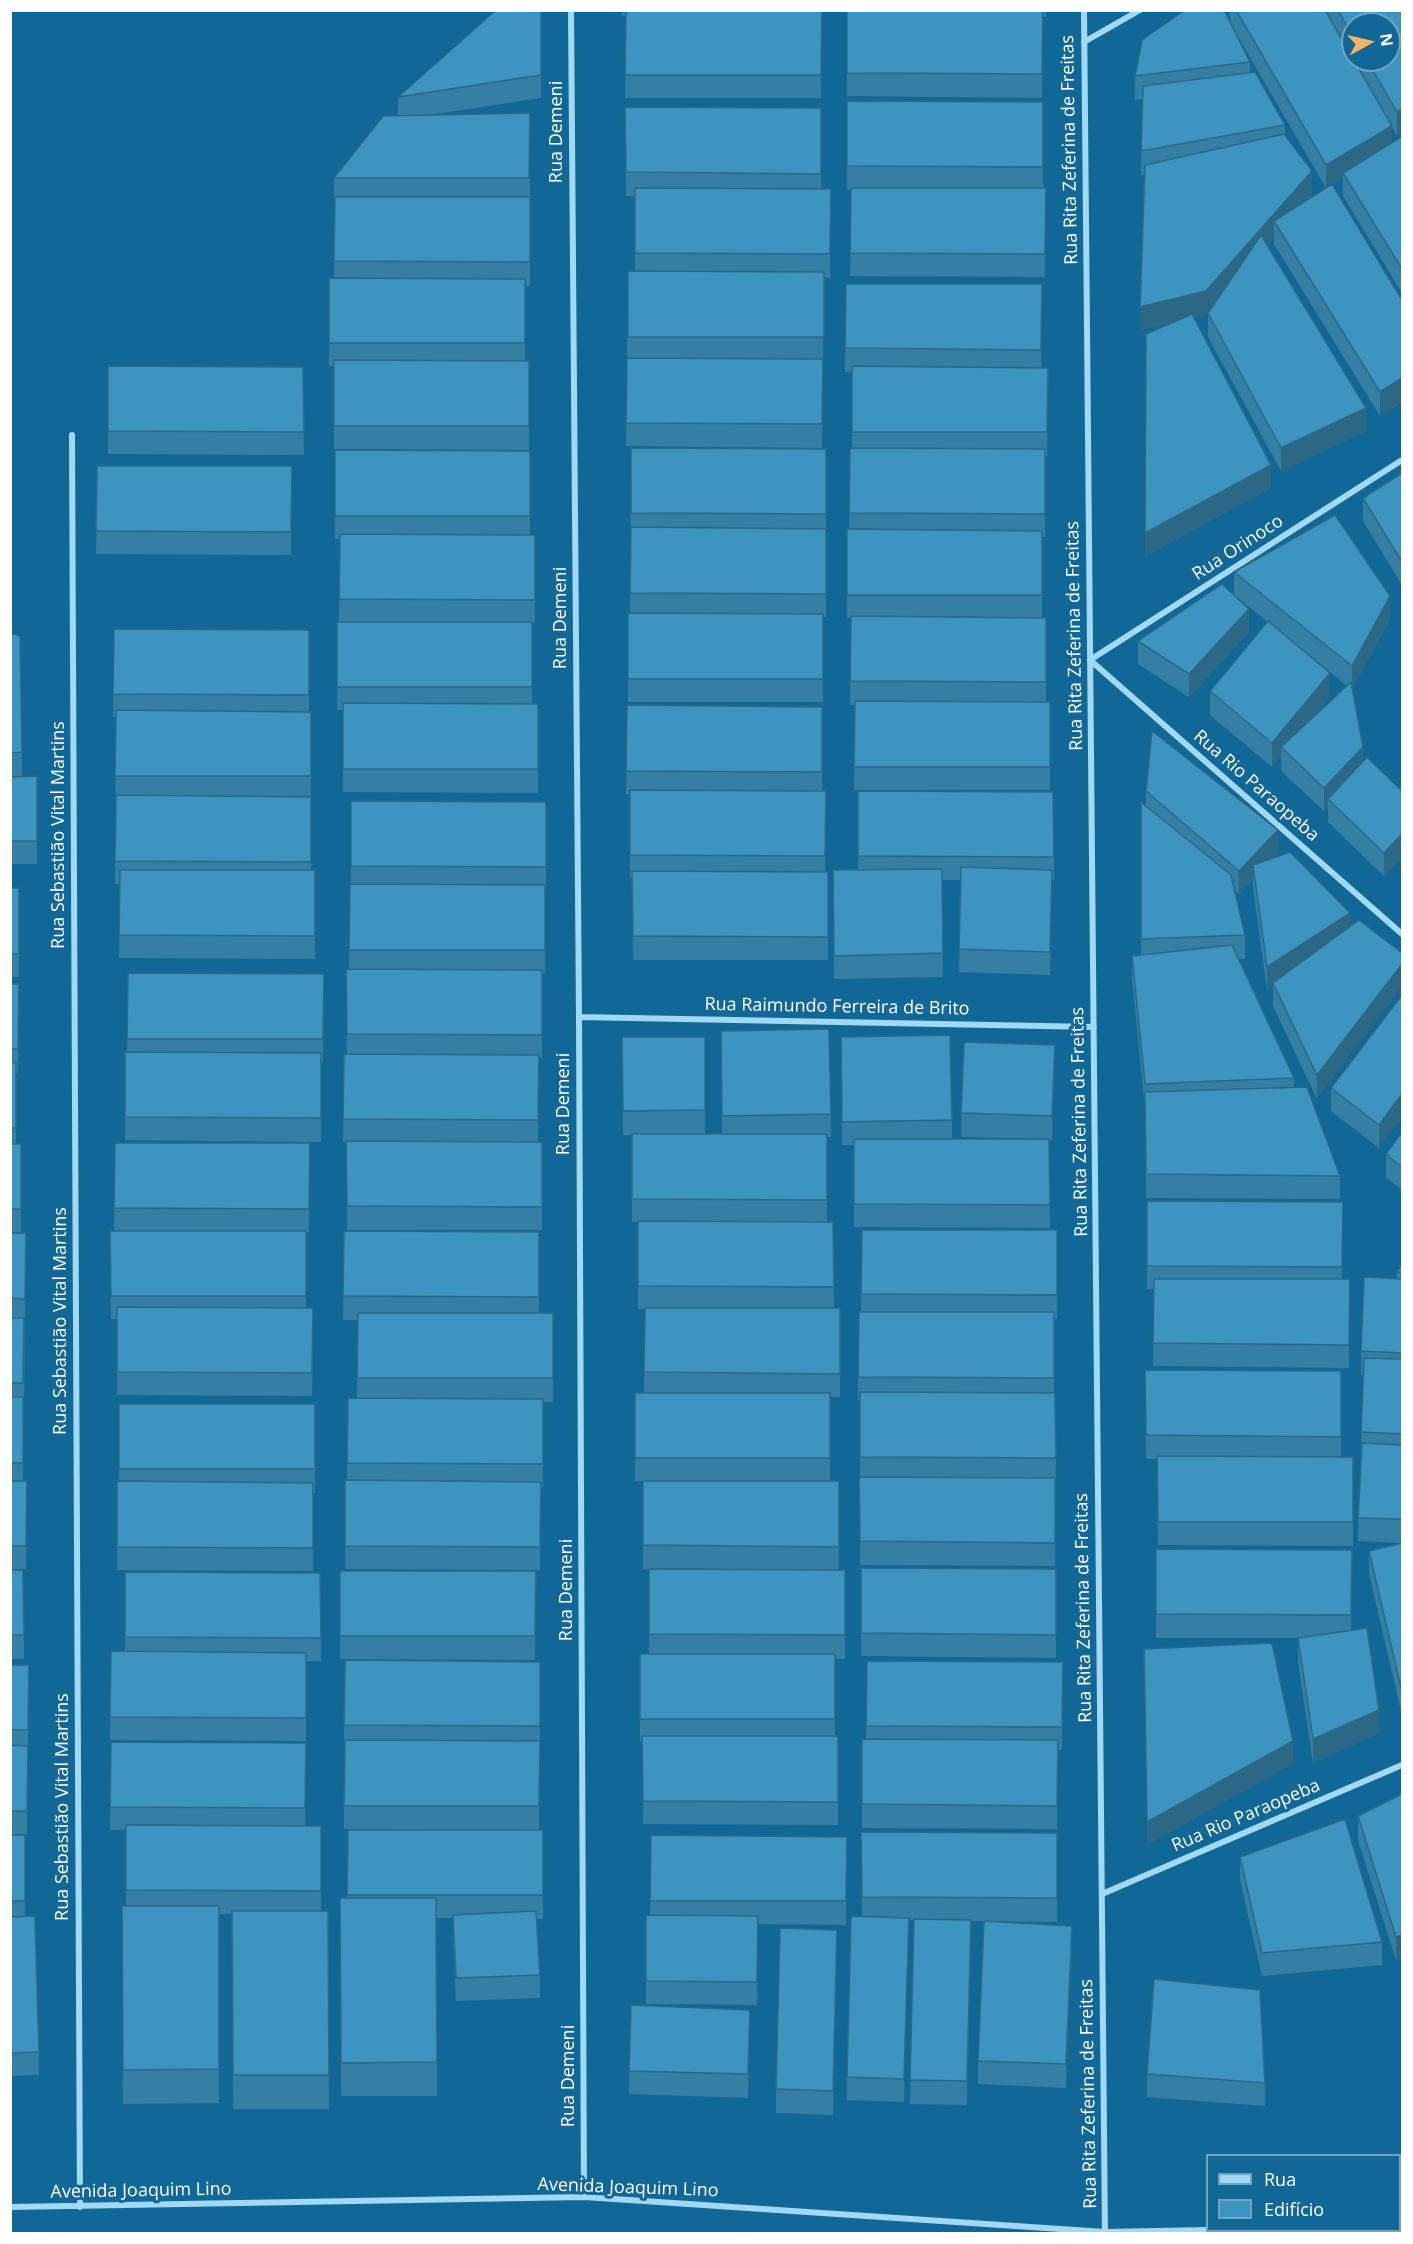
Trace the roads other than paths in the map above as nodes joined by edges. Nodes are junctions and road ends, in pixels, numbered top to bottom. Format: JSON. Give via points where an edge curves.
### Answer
{"nodes":[{"id":1,"x":570,"y":10,"type":"edge"},
{"id":2,"x":1084,"y":10,"type":"edge"},
{"id":3,"x":1140,"y":10,"type":"edge"},
{"id":4,"x":1084,"y":42,"type":"junction"},
{"id":5,"x":72,"y":435,"type":"dead end"},
{"id":6,"x":1402,"y":460,"type":"edge"},
{"id":7,"x":1090,"y":660,"type":"junction"},
{"id":8,"x":1402,"y":934,"type":"edge"},
{"id":9,"x":579,"y":1017,"type":"junction"},
{"id":10,"x":1094,"y":1027,"type":"junction"},
{"id":11,"x":1402,"y":1765,"type":"edge"},
{"id":12,"x":1102,"y":1894,"type":"junction"},
{"id":13,"x":585,"y":2197,"type":"junction"},
{"id":14,"x":10,"y":2207,"type":"edge"},
{"id":15,"x":80,"y":2207,"type":"junction"},
{"id":16,"x":1206,"y":2230,"type":"edge"},
{"id":17,"x":1105,"y":2233,"type":"edge"}],
"edges":[{"from":1,"to":9,"type":"street","name":"Rua Demeni"},
{"from":2,"to":4,"type":"street","name":"Rua Rita Zeferina de Freitas"},
{"from":3,"to":4,"type":"street"},
{"from":4,"to":7,"type":"street","name":"Rua Rita Zeferina de Freitas"},
{"from":5,"to":15,"type":"street","name":"Rua Sebastião Vital Martins"},
{"from":6,"to":7,"type":"street","name":"Rua Orinoco"},
{"from":7,"to":8,"type":"street","name":"Rua Rio Paraopeba"},
{"from":7,"to":10,"type":"street","name":"Rua Rita Zeferina de Freitas"},
{"from":9,"to":10,"type":"street","name":"Rua Raimundo Ferreira de Brito"},
{"from":9,"to":13,"type":"street","name":"Rua Demeni"},
{"from":10,"to":12,"type":"street","name":"Rua Rita Zeferina de Freitas"},
{"from":11,"to":12,"type":"street","name":"Rua Rio Paraopeba"},
{"from":12,"to":17,"type":"street","name":"Rua Rita Zeferina de Freitas"},
{"from":13,"to":15,"type":"street","name":"Avenida Joaquim Lino"},
{"from":13,"to":17,"type":"street","name":"Avenida Joaquim Lino"},
{"from":14,"to":15,"type":"street","name":"Avenida Joaquim Lino"},
{"from":16,"to":17,"type":"street","name":"Avenida Joaquim Lino"}]}
